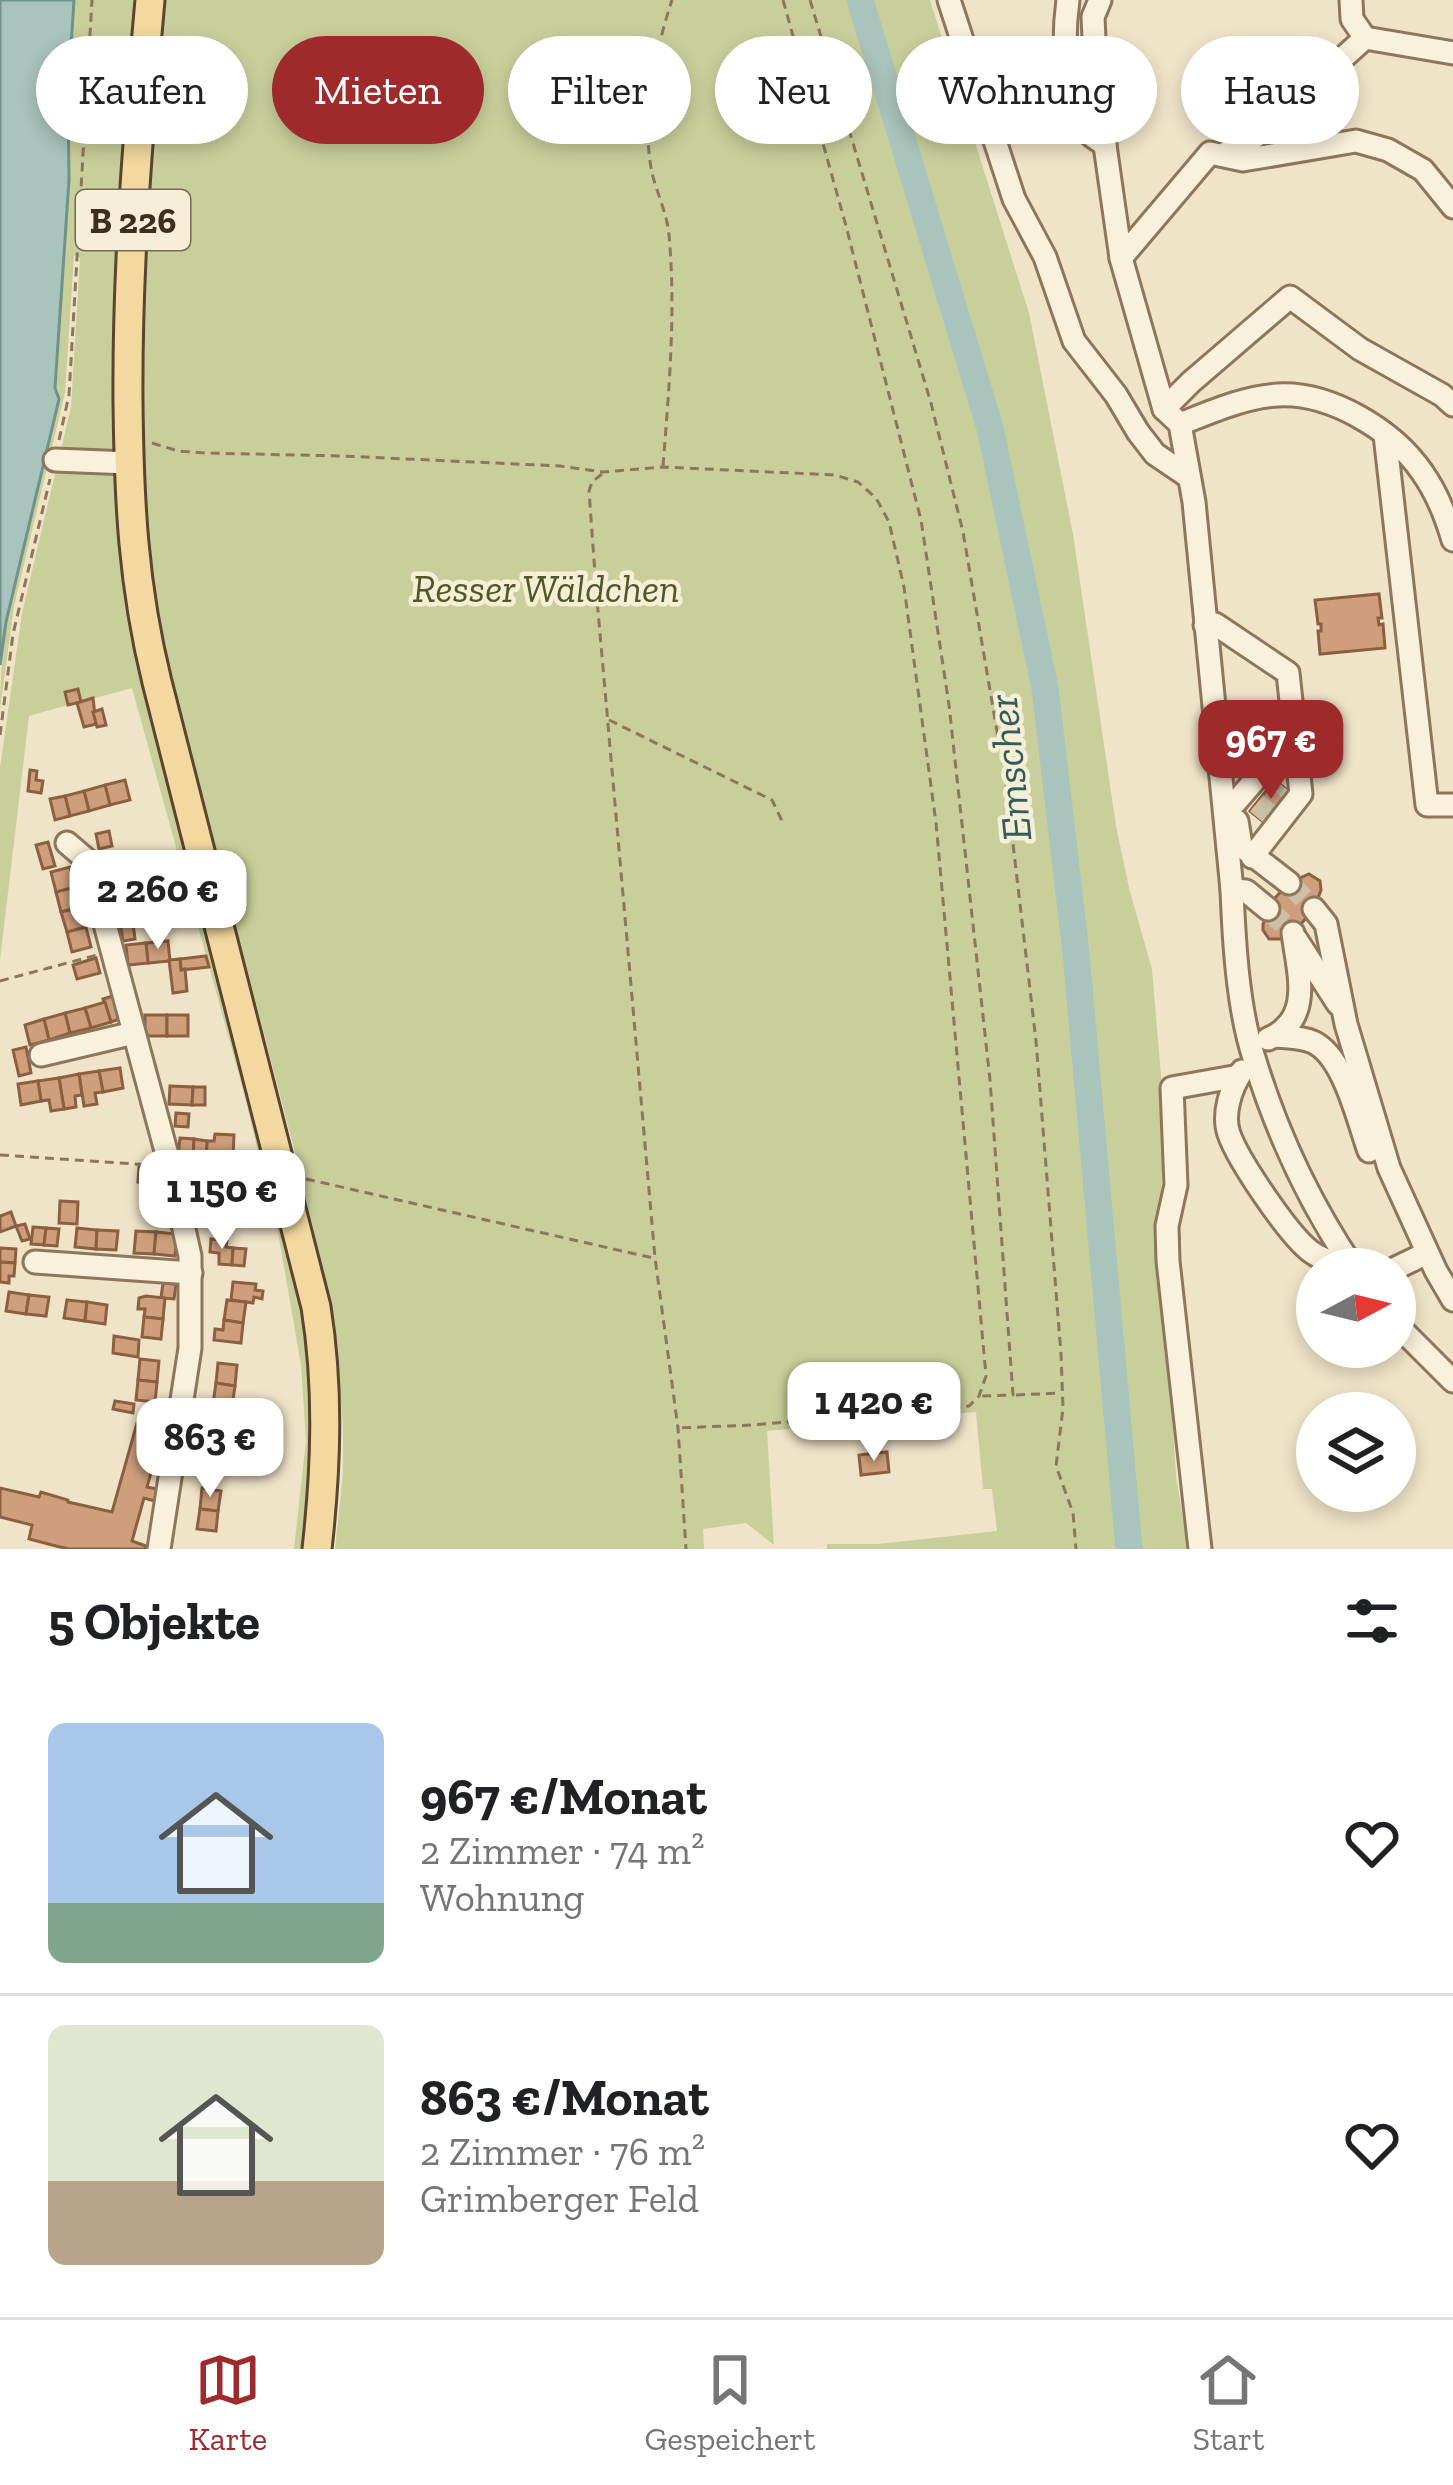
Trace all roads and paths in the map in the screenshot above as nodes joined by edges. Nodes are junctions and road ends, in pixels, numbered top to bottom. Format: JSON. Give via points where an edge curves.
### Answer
{"nodes":[{"id":1,"x":92,"y":0,"type":"edge"},
{"id":2,"x":150,"y":0,"type":"edge"},
{"id":3,"x":672,"y":0,"type":"edge"},
{"id":4,"x":783,"y":0,"type":"edge"},
{"id":5,"x":810,"y":0,"type":"edge"},
{"id":6,"x":949,"y":0,"type":"edge"},
{"id":7,"x":1068,"y":0,"type":"edge"},
{"id":8,"x":1100,"y":0,"type":"edge"},
{"id":9,"x":1351,"y":0,"type":"edge"},
{"id":10,"x":90,"y":36,"type":"edge"},
{"id":11,"x":147,"y":36,"type":"edge"},
{"id":12,"x":1365,"y":38,"type":"junction"},
{"id":13,"x":1453,"y":53,"type":"edge"},
{"id":14,"x":83,"y":144,"type":"edge"},
{"id":15,"x":138,"y":144,"type":"edge"},
{"id":16,"x":1105,"y":145,"type":"junction"},
{"id":17,"x":1222,"y":155,"type":"junction"},
{"id":18,"x":1453,"y":207,"type":"edge"},
{"id":19,"x":1120,"y":258,"type":"junction"},
{"id":20,"x":1453,"y":405,"type":"edge"},
{"id":21,"x":1172,"y":417,"type":"junction"},
{"id":22,"x":1384,"y":436,"type":"junction"},
{"id":23,"x":129,"y":452,"type":"junction"},
{"id":24,"x":55,"y":460,"type":"junction"},
{"id":25,"x":663,"y":467,"type":"junction"},
{"id":26,"x":603,"y":472,"type":"junction"},
{"id":27,"x":1189,"y":477,"type":"junction"},
{"id":28,"x":1453,"y":540,"type":"edge"},
{"id":29,"x":1210,"y":624,"type":"junction"},
{"id":30,"x":608,"y":719,"type":"junction"},
{"id":31,"x":0,"y":735,"type":"edge"},
{"id":32,"x":1251,"y":744,"type":"tunnel mouth"},
{"id":33,"x":1231,"y":765,"type":"junction"},
{"id":34,"x":1298,"y":768,"type":"junction"},
{"id":35,"x":1254,"y":781,"type":"tunnel mouth"},
{"id":36,"x":1284,"y":787,"type":"tunnel mouth"},
{"id":37,"x":1235,"y":803,"type":"junction"},
{"id":38,"x":1453,"y":805,"type":"edge"},
{"id":39,"x":1258,"y":818,"type":"tunnel mouth"},
{"id":40,"x":783,"y":823,"type":"dead end"},
{"id":41,"x":67,"y":843,"type":"dead end"},
{"id":42,"x":1247,"y":852,"type":"junction"},
{"id":43,"x":1289,"y":884,"type":"tunnel mouth"},
{"id":44,"x":1239,"y":891,"type":"junction"},
{"id":45,"x":1268,"y":909,"type":"tunnel mouth"},
{"id":46,"x":1314,"y":909,"type":"tunnel mouth"},
{"id":47,"x":112,"y":951,"type":"junction"},
{"id":48,"x":0,"y":981,"type":"edge"},
{"id":49,"x":1344,"y":1014,"type":"junction"},
{"id":50,"x":134,"y":1033,"type":"junction"},
{"id":51,"x":1276,"y":1036,"type":"junction"},
{"id":52,"x":1252,"y":1051,"type":"junction"},
{"id":53,"x":41,"y":1054,"type":"dead end"},
{"id":54,"x":1239,"y":1076,"type":"junction"},
{"id":55,"x":1369,"y":1151,"type":"dead end"},
{"id":56,"x":0,"y":1155,"type":"edge"},
{"id":57,"x":170,"y":1166,"type":"junction"},
{"id":58,"x":284,"y":1174,"type":"junction"},
{"id":59,"x":1309,"y":1248,"type":"edge"},
{"id":60,"x":1340,"y":1248,"type":"edge"},
{"id":61,"x":655,"y":1258,"type":"junction"},
{"id":62,"x":1439,"y":1260,"type":"edge"},
{"id":63,"x":35,"y":1262,"type":"dead end"},
{"id":64,"x":191,"y":1273,"type":"junction"},
{"id":65,"x":1453,"y":1300,"type":"edge"},
{"id":66,"x":1416,"y":1344,"type":"edge"},
{"id":67,"x":1453,"y":1381,"type":"edge"},
{"id":68,"x":1062,"y":1393,"type":"junction"},
{"id":69,"x":1013,"y":1395,"type":"junction"},
{"id":70,"x":979,"y":1396,"type":"junction"},
{"id":71,"x":678,"y":1428,"type":"junction"},
{"id":72,"x":159,"y":1549,"type":"edge"},
{"id":73,"x":317,"y":1549,"type":"edge"},
{"id":74,"x":686,"y":1549,"type":"edge"},
{"id":75,"x":1076,"y":1549,"type":"edge"},
{"id":76,"x":1200,"y":1549,"type":"edge"}],
"edges":[{"from":1,"to":10,"type":"path"},
{"from":2,"to":11,"type":"main road","number":"B 226"},
{"from":3,"to":25,"type":"path","via":[[653,75],[649,148],[669,231]]},
{"from":4,"to":69,"type":"path","via":[[920,520],[985,1034]]},
{"from":5,"to":68,"type":"path","via":[[963,532],[1006,784],[1036,1040]]},
{"from":6,"to":27,"type":"street","via":[[1014,200],[1045,256],[1074,341],[1155,454]]},
{"from":7,"to":16,"type":"street","via":[[1064,51],[1072,99],[1083,129]]},
{"from":8,"to":16,"type":"street","via":[[1093,17]]},
{"from":9,"to":12,"type":"street"},
{"from":12,"to":13,"type":"street"},
{"from":12,"to":17,"type":"street","via":[[1254,138]]},
{"from":14,"to":24,"type":"path","via":[[69,395]]},
{"from":15,"to":23,"type":"main road","number":"B 226","via":[[127,315]]},
{"from":16,"to":19,"type":"street"},
{"from":17,"to":18,"type":"street","via":[[1243,160],[1356,140],[1423,170]]},
{"from":17,"to":19,"type":"street","via":[[1210,153]]},
{"from":19,"to":21,"type":"street"},
{"from":20,"to":21,"type":"street","via":[[1290,297],[1191,382]]},
{"from":21,"to":22,"type":"street","via":[[1252,398],[1310,396]]},
{"from":21,"to":27,"type":"street"},
{"from":22,"to":28,"type":"street","via":[[1422,472]]},
{"from":22,"to":38,"type":"street","via":[[1427,806]]},
{"from":23,"to":24,"type":"street"},
{"from":23,"to":26,"type":"path","via":[[158,443],[192,452]]},
{"from":23,"to":58,"type":"main road","number":"B 226","via":[[144,630]]},
{"from":24,"to":31,"type":"path","via":[[13,634]]},
{"from":25,"to":26,"type":"path"},
{"from":25,"to":70,"type":"path","via":[[835,475],[858,482],[889,522],[936,824],[986,1352]]},
{"from":26,"to":30,"type":"path","via":[[589,491]]},
{"from":27,"to":29,"type":"street"},
{"from":29,"to":33,"type":"street"},
{"from":29,"to":34,"type":"street","via":[[1288,673],[1283,704]]},
{"from":29,"to":44,"type":"street"},
{"from":30,"to":40,"type":"path","via":[[772,800]]},
{"from":30,"to":61,"type":"path"},
{"from":32,"to":33,"type":"street"},
{"from":33,"to":37,"type":"street"},
{"from":34,"to":36,"type":"street"},
{"from":34,"to":42,"type":"street","via":[[1301,794]]},
{"from":35,"to":37,"type":"street"},
{"from":37,"to":42,"type":"street"},
{"from":39,"to":42,"type":"street"},
{"from":41,"to":47,"type":"street","via":[[88,861]]},
{"from":42,"to":43,"type":"street"},
{"from":42,"to":44,"type":"street"},
{"from":44,"to":45,"type":"street"},
{"from":44,"to":52,"type":"street","via":[[1239,976]]},
{"from":46,"to":49,"type":"street","via":[[1326,923]]},
{"from":47,"to":48,"type":"path"},
{"from":47,"to":50,"type":"street"},
{"from":49,"to":51,"type":"street","via":[[1293,933],[1300,1002]]},
{"from":49,"to":62,"type":"street","via":[[1389,1168]]},
{"from":50,"to":53,"type":"street"},
{"from":50,"to":57,"type":"street"},
{"from":51,"to":52,"type":"street"},
{"from":51,"to":55,"type":"street","via":[[1329,1052]]},
{"from":52,"to":54,"type":"street"},
{"from":52,"to":60,"type":"street","via":[[1298,1177]]},
{"from":54,"to":59,"type":"street","via":[[1228,1132],[1289,1232]]},
{"from":54,"to":76,"type":"street","via":[[1172,1088],[1176,1185],[1168,1261]]},
{"from":56,"to":57,"type":"path"},
{"from":57,"to":64,"type":"street"},
{"from":58,"to":61,"type":"path"},
{"from":58,"to":73,"type":"main road","number":"B 226","via":[[324,1367]]},
{"from":61,"to":71,"type":"path"},
{"from":62,"to":65,"type":"street"},
{"from":63,"to":64,"type":"street"},
{"from":64,"to":72,"type":"street","via":[[186,1385]]},
{"from":66,"to":67,"type":"street"},
{"from":68,"to":69,"type":"path"},
{"from":68,"to":75,"type":"path","via":[[1056,1466]]},
{"from":69,"to":70,"type":"path"},
{"from":70,"to":71,"type":"path","via":[[969,1406]]},
{"from":71,"to":74,"type":"path"}]}
